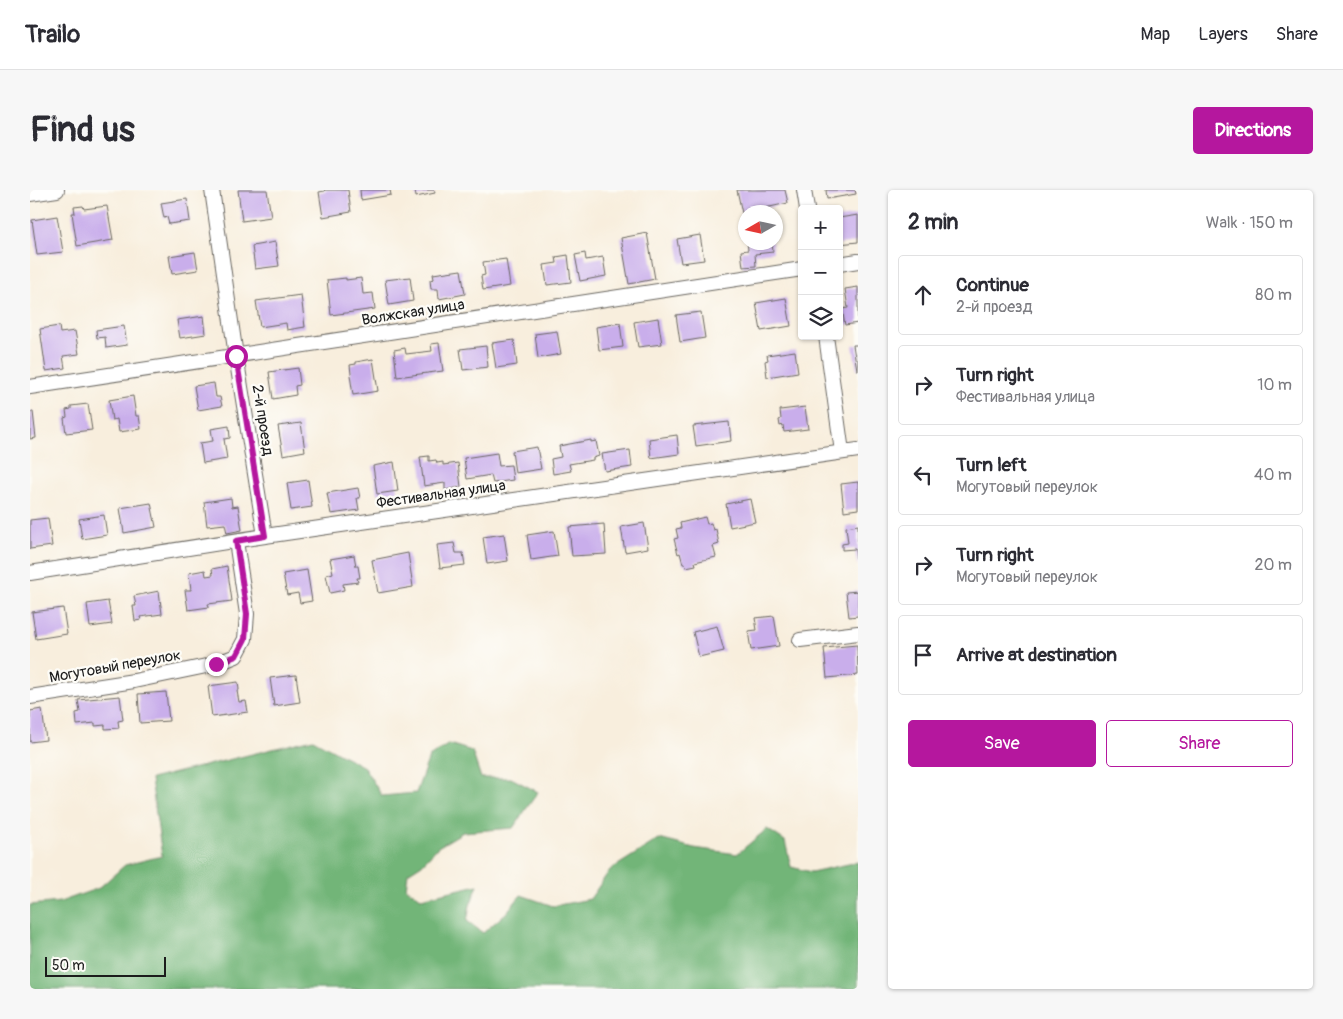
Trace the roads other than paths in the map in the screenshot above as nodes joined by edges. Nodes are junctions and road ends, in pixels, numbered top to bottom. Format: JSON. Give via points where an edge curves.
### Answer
{"nodes":[{"id":1,"x":57,"y":190,"type":"edge"},
{"id":2,"x":212,"y":190,"type":"edge"},
{"id":3,"x":804,"y":190,"type":"edge"},
{"id":4,"x":30,"y":194,"type":"edge"},
{"id":5,"x":806,"y":205,"type":"edge"},
{"id":6,"x":858,"y":261,"type":"edge"},
{"id":7,"x":843,"y":263,"type":"edge"},
{"id":8,"x":798,"y":271,"type":"edge"},
{"id":9,"x":827,"y":340,"type":"edge"},
{"id":10,"x":236,"y":356,"type":"junction"},
{"id":11,"x":30,"y":387,"type":"edge"},
{"id":12,"x":858,"y":450,"type":"edge"},
{"id":13,"x":842,"y":452,"type":"junction"},
{"id":14,"x":265,"y":536,"type":"junction"},
{"id":15,"x":236,"y":541,"type":"junction"},
{"id":16,"x":30,"y":573,"type":"edge"},
{"id":17,"x":858,"y":633,"type":"edge"},
{"id":18,"x":800,"y":640,"type":"dead end"},
{"id":19,"x":30,"y":697,"type":"edge"}],
"edges":[{"from":1,"to":4,"type":"street"},
{"from":2,"to":10,"type":"street","name":"2-й проезд"},
{"from":3,"to":5,"type":"street"},
{"from":6,"to":7,"type":"street"},
{"from":8,"to":10,"type":"street","name":"Волжская улица"},
{"from":9,"to":13,"type":"street"},
{"from":10,"to":11,"type":"street","name":"Волжская улица"},
{"from":10,"to":14,"type":"street","name":"2-й проезд"},
{"from":12,"to":13,"type":"street","name":"Фестивальная улица"},
{"from":13,"to":14,"type":"street","name":"Фестивальная улица"},
{"from":14,"to":15,"type":"street","name":"Фестивальная улица"},
{"from":15,"to":16,"type":"street","name":"Фестивальная улица"},
{"from":15,"to":19,"type":"street","name":"Могутовый переулок","via":[[247,614],[245,639],[236,656],[216,664],[134,681]]},
{"from":17,"to":18,"type":"street"}]}
